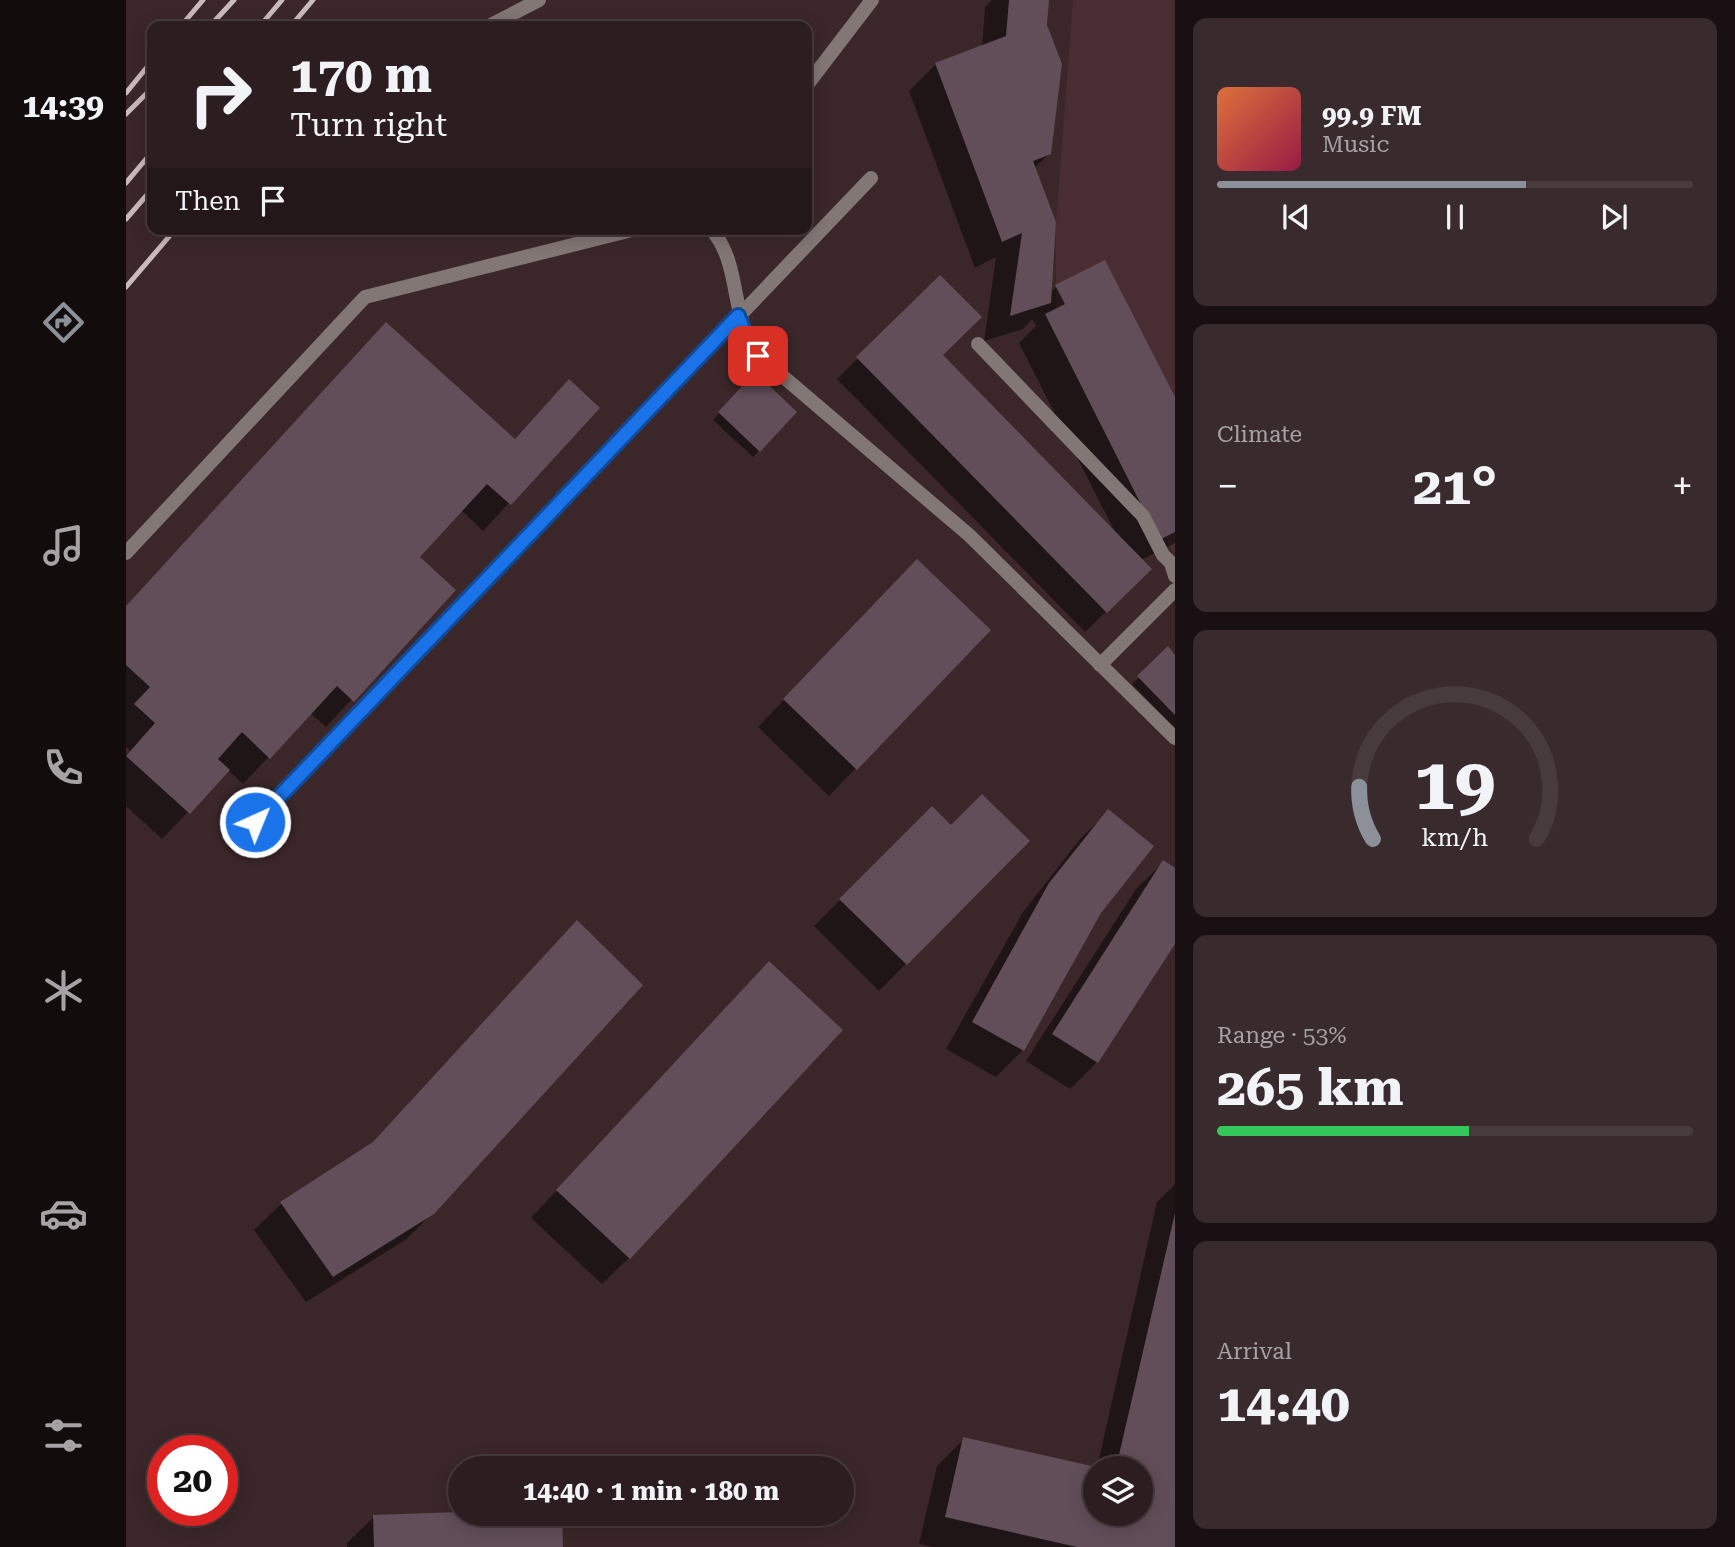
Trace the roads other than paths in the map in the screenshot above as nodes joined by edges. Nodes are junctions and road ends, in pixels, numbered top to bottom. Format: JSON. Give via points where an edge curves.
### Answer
{"nodes":[{"id":1,"x":538,"y":0,"type":"edge"},
{"id":2,"x":873,"y":0,"type":"edge"},
{"id":3,"x":498,"y":21,"type":"edge"},
{"id":4,"x":812,"y":79,"type":"edge"},
{"id":5,"x":872,"y":177,"type":"dead end"},
{"id":6,"x":612,"y":235,"type":"edge"},
{"id":7,"x":715,"y":235,"type":"edge"},
{"id":8,"x":738,"y":316,"type":"junction"},
{"id":9,"x":978,"y":344,"type":"dead end"},
{"id":10,"x":126,"y":553,"type":"edge"},
{"id":11,"x":1175,"y":576,"type":"edge"},
{"id":12,"x":1175,"y":590,"type":"edge"},
{"id":13,"x":1100,"y":665,"type":"junction"},
{"id":14,"x":1175,"y":738,"type":"edge"},
{"id":15,"x":255,"y":822,"type":"dead end"}],
"edges":[{"from":1,"to":3,"type":"lane"},
{"from":2,"to":4,"type":"lane"},
{"from":5,"to":8,"type":"lane"},
{"from":6,"to":10,"type":"lane","via":[[365,297]]},
{"from":7,"to":8,"type":"lane","via":[[729,259]]},
{"from":8,"to":13,"type":"lane","via":[[758,356],[969,535]]},
{"from":8,"to":15,"type":"lane"},
{"from":9,"to":11,"type":"lane","via":[[1143,516]]},
{"from":12,"to":13,"type":"lane"},
{"from":13,"to":14,"type":"lane"}]}
